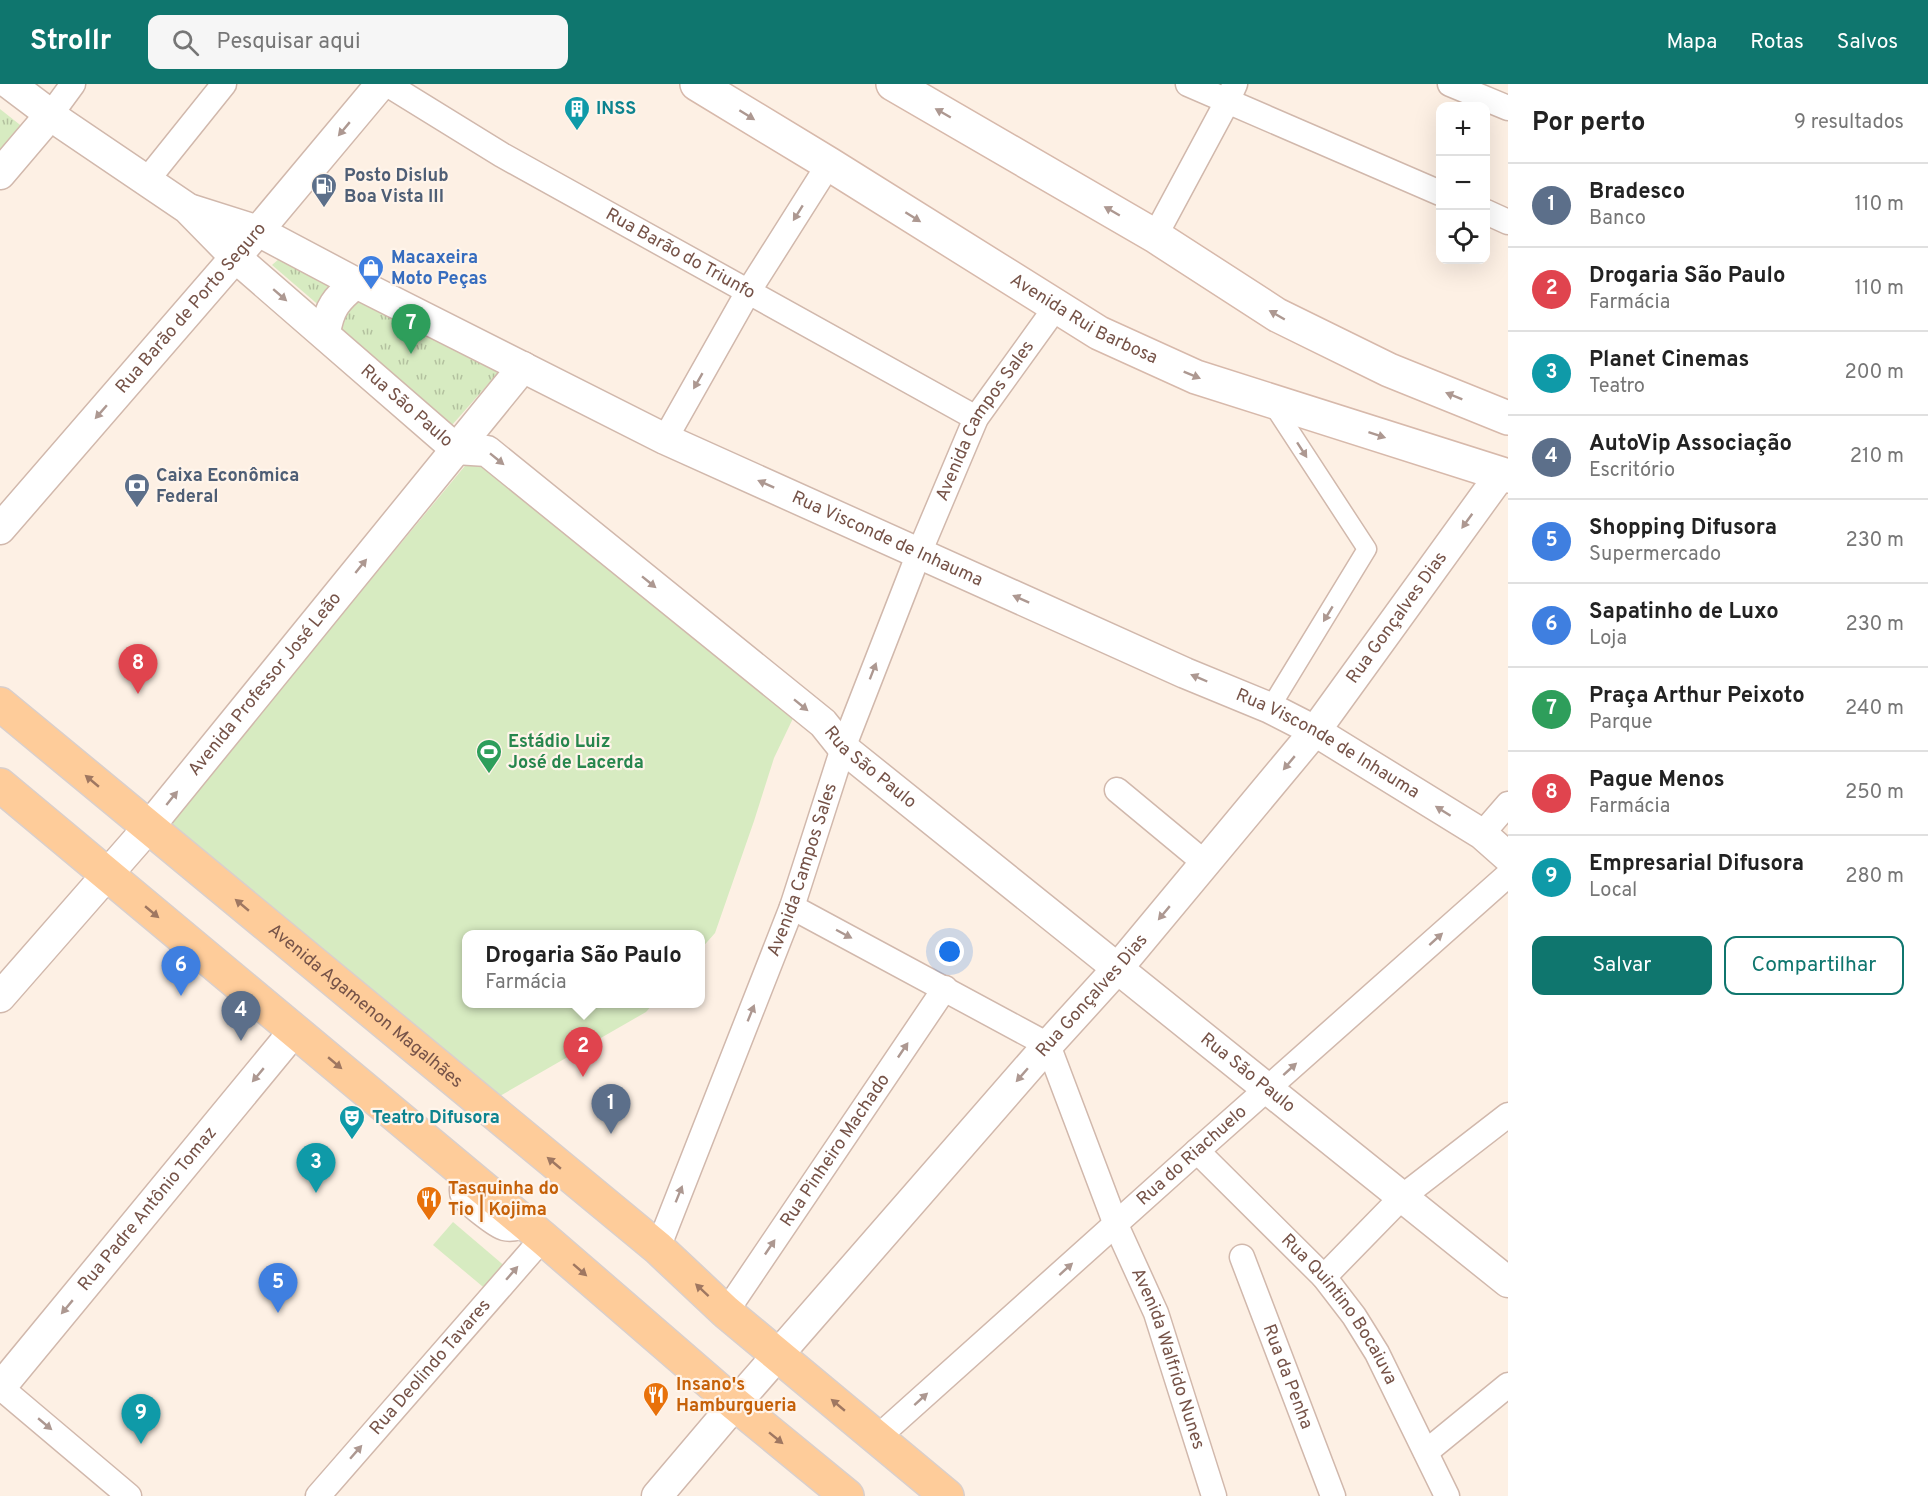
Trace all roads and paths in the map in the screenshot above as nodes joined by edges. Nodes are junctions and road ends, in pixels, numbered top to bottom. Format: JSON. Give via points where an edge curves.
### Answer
{"nodes":[{"id":1,"x":10,"y":84,"type":"edge"},
{"id":2,"x":73,"y":84,"type":"edge"},
{"id":3,"x":224,"y":84,"type":"edge"},
{"id":4,"x":381,"y":84,"type":"edge"},
{"id":5,"x":387,"y":84,"type":"edge"},
{"id":6,"x":697,"y":84,"type":"edge"},
{"id":7,"x":893,"y":84,"type":"edge"},
{"id":8,"x":1188,"y":84,"type":"edge"},
{"id":9,"x":1450,"y":84,"type":"edge"},
{"id":10,"x":1231,"y":93,"type":"edge"},
{"id":11,"x":0,"y":96,"type":"edge"},
{"id":12,"x":1508,"y":108,"type":"edge"},
{"id":13,"x":51,"y":114,"type":"junction"},
{"id":14,"x":829,"y":164,"type":"junction"},
{"id":15,"x":0,"y":174,"type":"edge"},
{"id":16,"x":147,"y":180,"type":"junction"},
{"id":17,"x":1436,"y":191,"type":"edge"},
{"id":18,"x":187,"y":208,"type":"junction"},
{"id":19,"x":1490,"y":214,"type":"edge"},
{"id":20,"x":1508,"y":222,"type":"edge"},
{"id":21,"x":258,"y":231,"type":"junction"},
{"id":22,"x":1155,"y":236,"type":"junction"},
{"id":23,"x":235,"y":257,"type":"junction"},
{"id":24,"x":356,"y":283,"type":"junction"},
{"id":25,"x":748,"y":292,"type":"junction"},
{"id":26,"x":1056,"y":307,"type":"junction"},
{"id":27,"x":325,"y":333,"type":"junction"},
{"id":28,"x":523,"y":367,"type":"junction"},
{"id":29,"x":1270,"y":401,"type":"junction"},
{"id":30,"x":1507,"y":416,"type":"edge"},
{"id":31,"x":976,"y":418,"type":"junction"},
{"id":32,"x":664,"y":439,"type":"junction"},
{"id":33,"x":456,"y":449,"type":"junction"},
{"id":34,"x":1504,"y":475,"type":"edge"},
{"id":35,"x":0,"y":529,"type":"edge"},
{"id":36,"x":919,"y":553,"type":"junction"},
{"id":37,"x":0,"y":704,"type":"edge"},
{"id":38,"x":1270,"y":708,"type":"junction"},
{"id":39,"x":1315,"y":731,"type":"junction"},
{"id":40,"x":843,"y":748,"type":"junction"},
{"id":41,"x":0,"y":785,"type":"edge"},
{"id":42,"x":1117,"y":790,"type":"dead end"},
{"id":43,"x":1508,"y":804,"type":"edge"},
{"id":44,"x":148,"y":828,"type":"junction"},
{"id":45,"x":1482,"y":834,"type":"junction"},
{"id":46,"x":1508,"y":856,"type":"edge"},
{"id":47,"x":1205,"y":863,"type":"junction"},
{"id":48,"x":107,"y":875,"type":"junction"},
{"id":49,"x":1508,"y":875,"type":"edge"},
{"id":50,"x":792,"y":907,"type":"junction"},
{"id":51,"x":1117,"y":969,"type":"junction"},
{"id":52,"x":945,"y":988,"type":"junction"},
{"id":53,"x":0,"y":997,"type":"edge"},
{"id":54,"x":295,"y":1030,"type":"junction"},
{"id":55,"x":1048,"y":1045,"type":"junction"},
{"id":56,"x":1268,"y":1089,"type":"junction"},
{"id":57,"x":1508,"y":1115,"type":"edge"},
{"id":58,"x":1197,"y":1150,"type":"junction"},
{"id":59,"x":1402,"y":1197,"type":"junction"},
{"id":60,"x":1116,"y":1225,"type":"junction"},
{"id":61,"x":536,"y":1232,"type":"junction"},
{"id":62,"x":658,"y":1248,"type":"junction"},
{"id":63,"x":1242,"y":1257,"type":"dead end"},
{"id":64,"x":1324,"y":1277,"type":"junction"},
{"id":65,"x":1508,"y":1282,"type":"edge"},
{"id":66,"x":726,"y":1312,"type":"junction"},
{"id":67,"x":778,"y":1355,"type":"junction"},
{"id":68,"x":1508,"y":1385,"type":"edge"},
{"id":69,"x":0,"y":1387,"type":"edge"},
{"id":70,"x":735,"y":1404,"type":"junction"},
{"id":71,"x":878,"y":1438,"type":"junction"},
{"id":72,"x":1426,"y":1452,"type":"junction"},
{"id":73,"x":129,"y":1496,"type":"edge"},
{"id":74,"x":318,"y":1496,"type":"edge"},
{"id":75,"x":657,"y":1496,"type":"edge"},
{"id":76,"x":847,"y":1496,"type":"edge"},
{"id":77,"x":947,"y":1496,"type":"edge"},
{"id":78,"x":1214,"y":1496,"type":"edge"},
{"id":79,"x":1334,"y":1496,"type":"edge"},
{"id":80,"x":1447,"y":1496,"type":"edge"}],
"edges":[{"from":1,"to":11,"type":"street"},
{"from":1,"to":13,"type":"street"},
{"from":2,"to":13,"type":"street"},
{"from":3,"to":16,"type":"street"},
{"from":4,"to":21,"type":"street","name":"Rua Barão de Porto Seguro","one_way":true},
{"from":5,"to":25,"type":"street","name":"Rua Barão do Triunfo","via":[[512,160]]},
{"from":6,"to":14,"type":"main road","name":"Avenida Rui Barbosa","one_way":true},
{"from":22,"to":7,"type":"main road","one_way":true},
{"from":8,"to":10,"type":"street"},
{"from":9,"to":12,"type":"street"},
{"from":10,"to":17,"type":"street"},
{"from":10,"to":22,"type":"street"},
{"from":13,"to":15,"type":"street"},
{"from":13,"to":16,"type":"street"},
{"from":14,"to":25,"type":"street","one_way":true},
{"from":14,"to":26,"type":"main road","name":"Avenida Rui Barbosa","one_way":true},
{"from":16,"to":18,"type":"street"},
{"from":18,"to":21,"type":"street","name":"Rua Visconde de Inhauma"},
{"from":18,"to":23,"type":"street","name":"Rua São Paulo"},
{"from":19,"to":20,"type":"street"},
{"from":21,"to":23,"type":"street","name":"Rua Barão de Porto Seguro"},
{"from":21,"to":24,"type":"street","name":"Rua Visconde de Inhauma"},
{"from":30,"to":22,"type":"main road","one_way":true,"via":[[1389,370],[1277,315]]},
{"from":23,"to":27,"type":"street","name":"Rua São Paulo","one_way":true},
{"from":23,"to":35,"type":"street","name":"Rua Barão de Porto Seguro","one_way":true},
{"from":24,"to":27,"type":"street","via":[[331,307]]},
{"from":24,"to":28,"type":"street","name":"Rua Visconde de Inhauma"},
{"from":25,"to":31,"type":"street","name":"Rua Barão do Triunfo"},
{"from":25,"to":32,"type":"street","one_way":true},
{"from":26,"to":29,"type":"main road","name":"Avenida Rui Barbosa","one_way":true,"via":[[1099,333],[1196,377]]},
{"from":26,"to":31,"type":"street","name":"Avenida Campos Sales"},
{"from":27,"to":33,"type":"street","name":"Rua São Paulo"},
{"from":28,"to":32,"type":"street","name":"Rua Visconde de Inhauma"},
{"from":28,"to":33,"type":"street","name":"Avenida Professor José Leão"},
{"from":29,"to":34,"type":"main road","name":"Avenida Rui Barbosa","one_way":true},
{"from":29,"to":38,"type":"street","one_way":true,"via":[[1367,549]]},
{"from":31,"to":36,"type":"street","name":"Avenida Campos Sales"},
{"from":36,"to":32,"type":"street","name":"Rua Visconde de Inhauma","one_way":true},
{"from":33,"to":40,"type":"street","name":"Rua São Paulo","one_way":true,"via":[[487,451],[823,723]]},
{"from":44,"to":33,"type":"street","name":"Avenida Professor José Leão","one_way":true},
{"from":34,"to":39,"type":"street","name":"Rua Gonçalves Dias","one_way":true},
{"from":38,"to":36,"type":"street","name":"Rua Visconde de Inhauma","one_way":true},
{"from":40,"to":36,"type":"street","name":"Avenida Campos Sales","one_way":true},
{"from":44,"to":37,"type":"main road","name":"Avenida Agamenon Magalhães","one_way":true},
{"from":38,"to":39,"type":"street","name":"Rua Visconde de Inhauma"},
{"from":45,"to":39,"type":"street","name":"Rua Visconde de Inhauma","one_way":true},
{"from":39,"to":47,"type":"street","name":"Rua Gonçalves Dias","one_way":true},
{"from":40,"to":50,"type":"street","name":"Avenida Campos Sales"},
{"from":40,"to":51,"type":"street","name":"Rua São Paulo"},
{"from":41,"to":48,"type":"main road"},
{"from":42,"to":47,"type":"street"},
{"from":43,"to":45,"type":"street"},
{"from":44,"to":48,"type":"street","name":"Avenida Professor José Leão"},
{"from":62,"to":44,"type":"main road","name":"Avenida Agamenon Magalhães","one_way":true},
{"from":45,"to":46,"type":"street","name":"Rua Visconde de Inhauma"},
{"from":47,"to":51,"type":"street","name":"Rua Gonçalves Dias","one_way":true},
{"from":48,"to":53,"type":"street","name":"Avenida Professor José Leão"},
{"from":48,"to":54,"type":"main road","one_way":true},
{"from":56,"to":49,"type":"street","name":"Rua do Riachuelo","one_way":true},
{"from":50,"to":52,"type":"street","one_way":true},
{"from":62,"to":50,"type":"street","name":"Avenida Campos Sales","one_way":true},
{"from":51,"to":55,"type":"street","name":"Rua Gonçalves Dias"},
{"from":51,"to":56,"type":"street","name":"Rua São Paulo"},
{"from":52,"to":55,"type":"street"},
{"from":66,"to":52,"type":"street","name":"Rua Pinheiro Machado","one_way":true},
{"from":54,"to":61,"type":"main road","one_way":true},
{"from":54,"to":69,"type":"street","name":"Rua Padre Antônio Tomaz","one_way":true},
{"from":55,"to":60,"type":"street","name":"Avenida Walfrido Nunes"},
{"from":55,"to":67,"type":"street","name":"Rua Gonçalves Dias","one_way":true},
{"from":56,"to":58,"type":"street","name":"Rua do Riachuelo"},
{"from":56,"to":59,"type":"street","name":"Rua São Paulo"},
{"from":57,"to":59,"type":"street"},
{"from":58,"to":60,"type":"street","name":"Rua do Riachuelo"},
{"from":58,"to":64,"type":"street","name":"Rua Quintino Bocaiuva"},
{"from":59,"to":64,"type":"street"},
{"from":59,"to":65,"type":"street","name":"Rua São Paulo"},
{"from":71,"to":60,"type":"street","name":"Rua do Riachuelo","one_way":true},
{"from":60,"to":78,"type":"street","name":"Avenida Walfrido Nunes","via":[[1155,1313]]},
{"from":61,"to":70,"type":"main road","one_way":true},
{"from":74,"to":61,"type":"street","name":"Rua Deolindo Tavares","one_way":true},
{"from":66,"to":62,"type":"main road","name":"Avenida Agamenon Magalhães","one_way":true},
{"from":63,"to":79,"type":"street","name":"Rua da Penha"},
{"from":64,"to":72,"type":"street","name":"Rua Quintino Bocaiuva","via":[[1377,1353]]},
{"from":66,"to":67,"type":"main road","name":"Avenida Agamenon Magalhães"},
{"from":67,"to":70,"type":"street","name":"Rua Gonçalves Dias"},
{"from":71,"to":67,"type":"main road","name":"Avenida Agamenon Magalhães","one_way":true},
{"from":68,"to":72,"type":"street"},
{"from":69,"to":73,"type":"street","one_way":true},
{"from":70,"to":75,"type":"street","name":"Rua Gonçalves Dias"},
{"from":70,"to":76,"type":"main road","one_way":true},
{"from":71,"to":77,"type":"main road","name":"Avenida Agamenon Magalhães"},
{"from":72,"to":80,"type":"street","name":"Rua Quintino Bocaiuva"}]}
